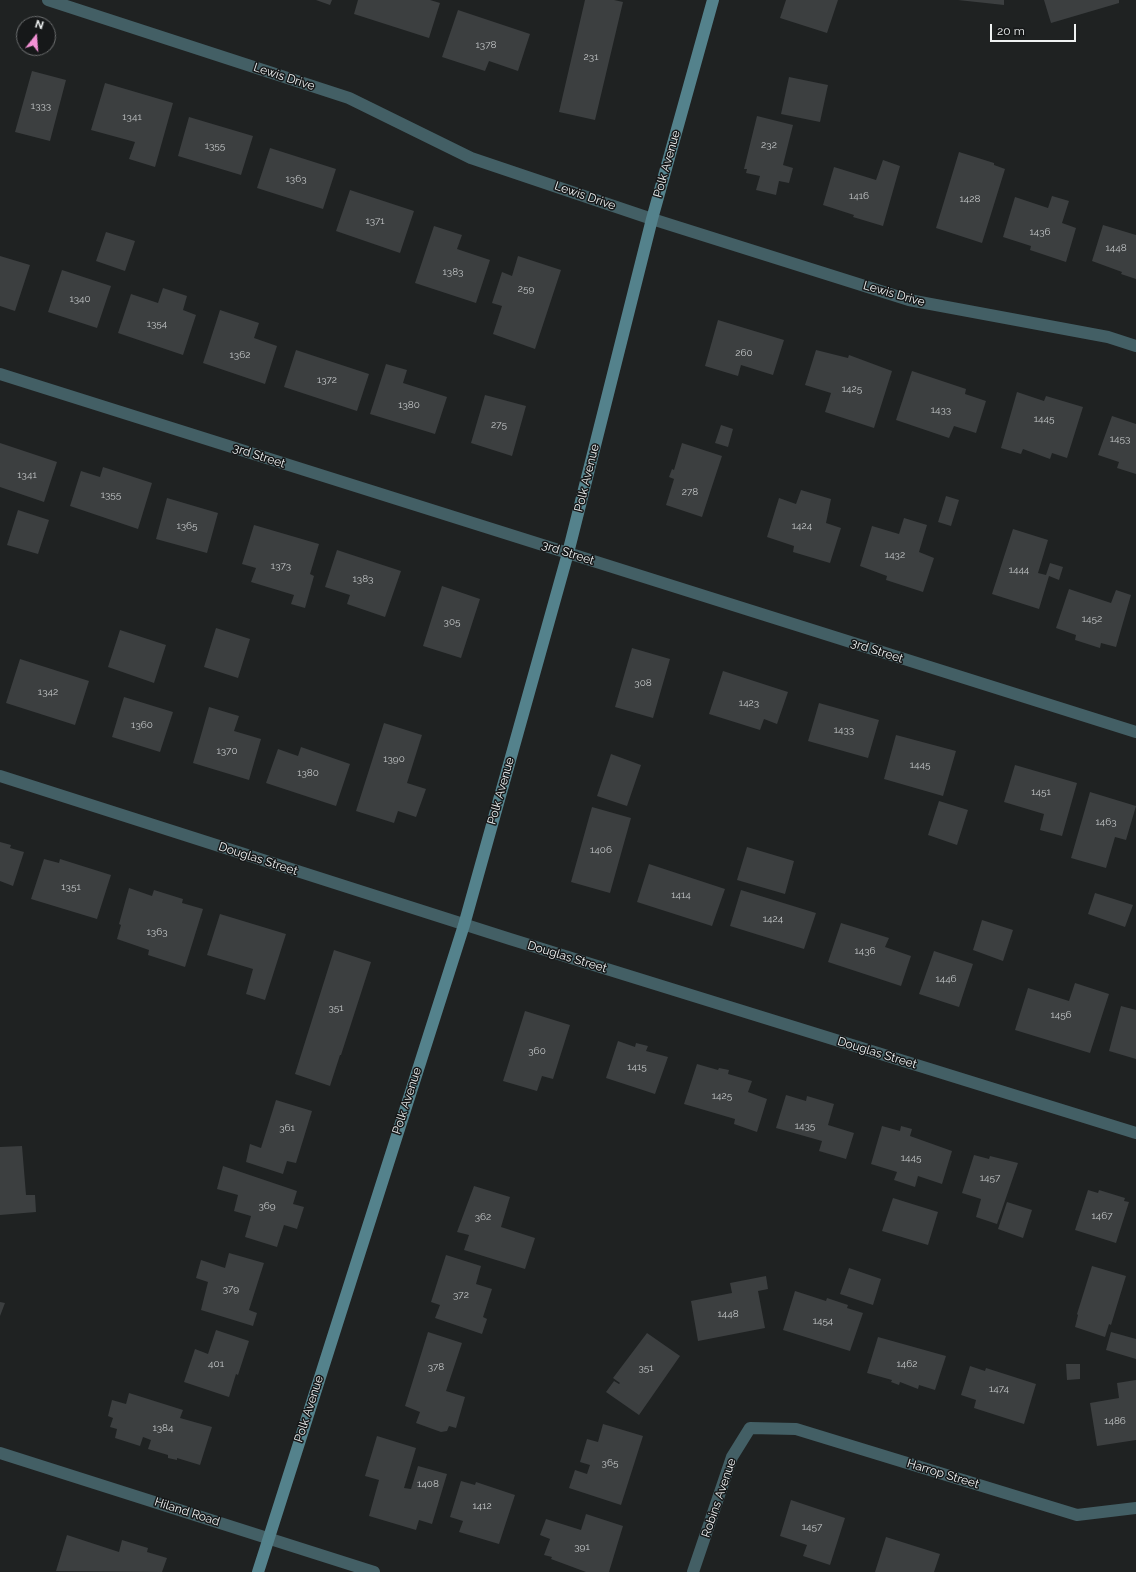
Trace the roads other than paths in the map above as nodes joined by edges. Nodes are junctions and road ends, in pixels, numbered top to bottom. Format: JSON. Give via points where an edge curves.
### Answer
{"nodes":[{"id":1,"x":48,"y":0,"type":"edge"},
{"id":2,"x":713,"y":0,"type":"edge"},
{"id":3,"x":652,"y":219,"type":"junction"},
{"id":4,"x":1136,"y":346,"type":"edge"},
{"id":5,"x":0,"y":374,"type":"edge"},
{"id":6,"x":568,"y":553,"type":"junction"},
{"id":7,"x":1136,"y":732,"type":"edge"},
{"id":8,"x":0,"y":776,"type":"edge"},
{"id":9,"x":464,"y":924,"type":"junction"},
{"id":10,"x":1136,"y":1133,"type":"edge"},
{"id":11,"x":750,"y":1428,"type":"joint"},
{"id":12,"x":0,"y":1452,"type":"edge"},
{"id":13,"x":1136,"y":1508,"type":"edge"},
{"id":14,"x":268,"y":1538,"type":"junction"},
{"id":15,"x":258,"y":1572,"type":"edge"},
{"id":16,"x":374,"y":1572,"type":"edge"},
{"id":17,"x":693,"y":1572,"type":"edge"}],
"edges":[{"from":1,"to":3,"type":"street","name":"Lewis Drive","via":[[349,98],[471,158]]},
{"from":2,"to":3,"type":"street","name":"Polk Avenue"},
{"from":3,"to":4,"type":"street","name":"Lewis Drive","via":[[909,300],[1108,337]]},
{"from":3,"to":6,"type":"street","name":"Polk Avenue"},
{"from":5,"to":6,"type":"street","name":"3rd Street"},
{"from":6,"to":7,"type":"street","name":"3rd Street"},
{"from":6,"to":9,"type":"street","name":"Polk Avenue"},
{"from":8,"to":9,"type":"street","name":"Douglas Street"},
{"from":9,"to":10,"type":"street","name":"Douglas Street"},
{"from":9,"to":14,"type":"street","name":"Polk Avenue"},
{"from":11,"to":13,"type":"street","name":"Harrop Street","via":[[796,1429],[1077,1515]]},
{"from":11,"to":17,"type":"street","name":"Robins Avenue","via":[[732,1457]]},
{"from":12,"to":14,"type":"street","name":"Hiland Road"},
{"from":14,"to":15,"type":"street","name":"Polk Avenue"},
{"from":14,"to":16,"type":"street","name":"Hiland Road"}]}
